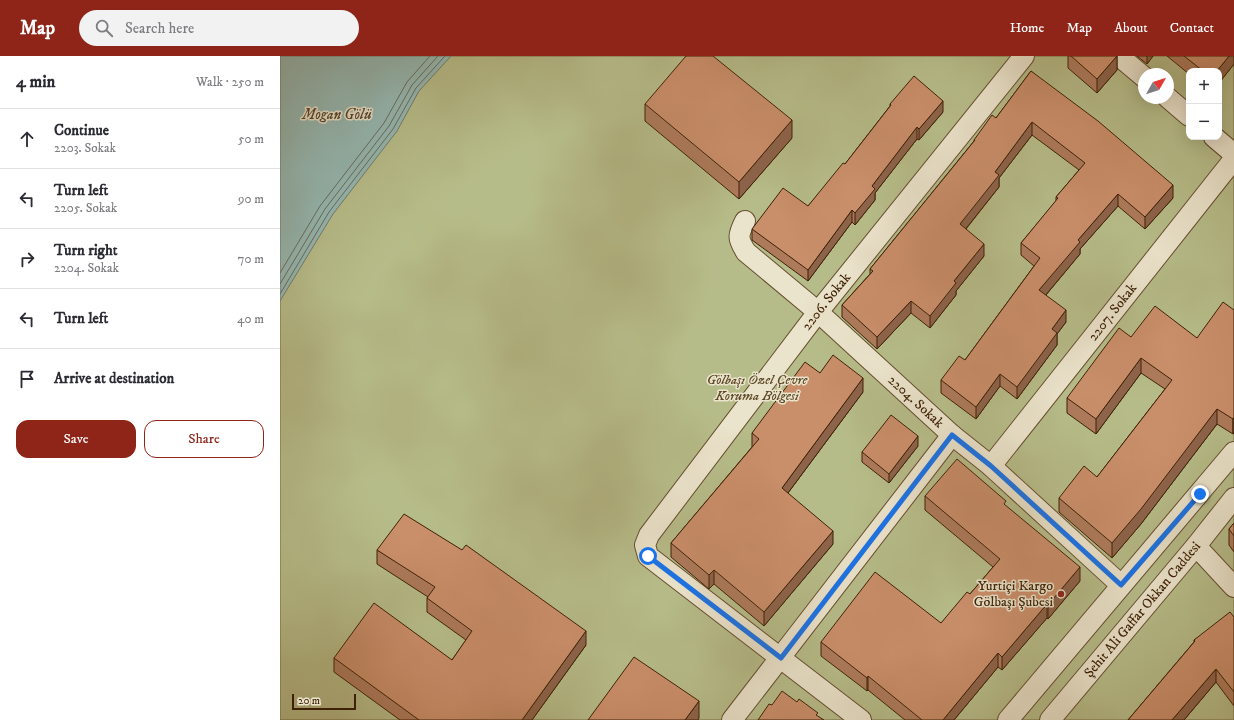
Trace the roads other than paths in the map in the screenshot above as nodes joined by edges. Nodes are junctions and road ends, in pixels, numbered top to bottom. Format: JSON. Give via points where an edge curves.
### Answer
{"nodes":[{"id":1,"x":1024,"y":56,"type":"edge"},
{"id":2,"x":1119,"y":56,"type":"edge"},
{"id":3,"x":1138,"y":73,"type":"edge"},
{"id":4,"x":1174,"y":103,"type":"edge"},
{"id":5,"x":1186,"y":113,"type":"edge"},
{"id":6,"x":1218,"y":140,"type":"edge"},
{"id":7,"x":1234,"y":154,"type":"edge"},
{"id":8,"x":1234,"y":159,"type":"edge"},
{"id":9,"x":745,"y":221,"type":"dead end"},
{"id":10,"x":818,"y":312,"type":"junction"},
{"id":11,"x":952,"y":435,"type":"junction"},
{"id":12,"x":1234,"y":452,"type":"edge"},
{"id":13,"x":991,"y":466,"type":"junction"},
{"id":14,"x":1234,"y":498,"type":"edge"},
{"id":15,"x":1196,"y":546,"type":"junction"},
{"id":16,"x":1121,"y":585,"type":"junction"},
{"id":17,"x":1234,"y":587,"type":"edge"},
{"id":18,"x":781,"y":658,"type":"junction"},
{"id":19,"x":732,"y":720,"type":"edge"},
{"id":20,"x":861,"y":720,"type":"edge"},
{"id":21,"x":1008,"y":720,"type":"edge"},
{"id":22,"x":1050,"y":720,"type":"edge"}],
"edges":[{"from":1,"to":10,"type":"street","name":"2206. Sokak"},
{"from":2,"to":3,"type":"street"},
{"from":4,"to":5,"type":"street"},
{"from":6,"to":7,"type":"street"},
{"from":8,"to":13,"type":"street","name":"2207. Sokak"},
{"from":9,"to":10,"type":"street","name":"2204. Sokak","via":[[739,234],[746,252]]},
{"from":10,"to":11,"type":"street","name":"2204. Sokak"},
{"from":10,"to":18,"type":"street","name":"2206. Sokak","via":[[648,535],[645,545],[648,556]]},
{"from":11,"to":13,"type":"street","name":"2204. Sokak"},
{"from":11,"to":18,"type":"street"},
{"from":12,"to":16,"type":"street"},
{"from":13,"to":16,"type":"street","name":"2204. Sokak"},
{"from":14,"to":15,"type":"street","name":"Şehit Ali Gaffar Okkan Caddesi"},
{"from":15,"to":17,"type":"street"},
{"from":15,"to":22,"type":"street","name":"Şehit Ali Gaffar Okkan Caddesi"},
{"from":16,"to":21,"type":"street"},
{"from":18,"to":19,"type":"street"},
{"from":18,"to":20,"type":"street"}]}
